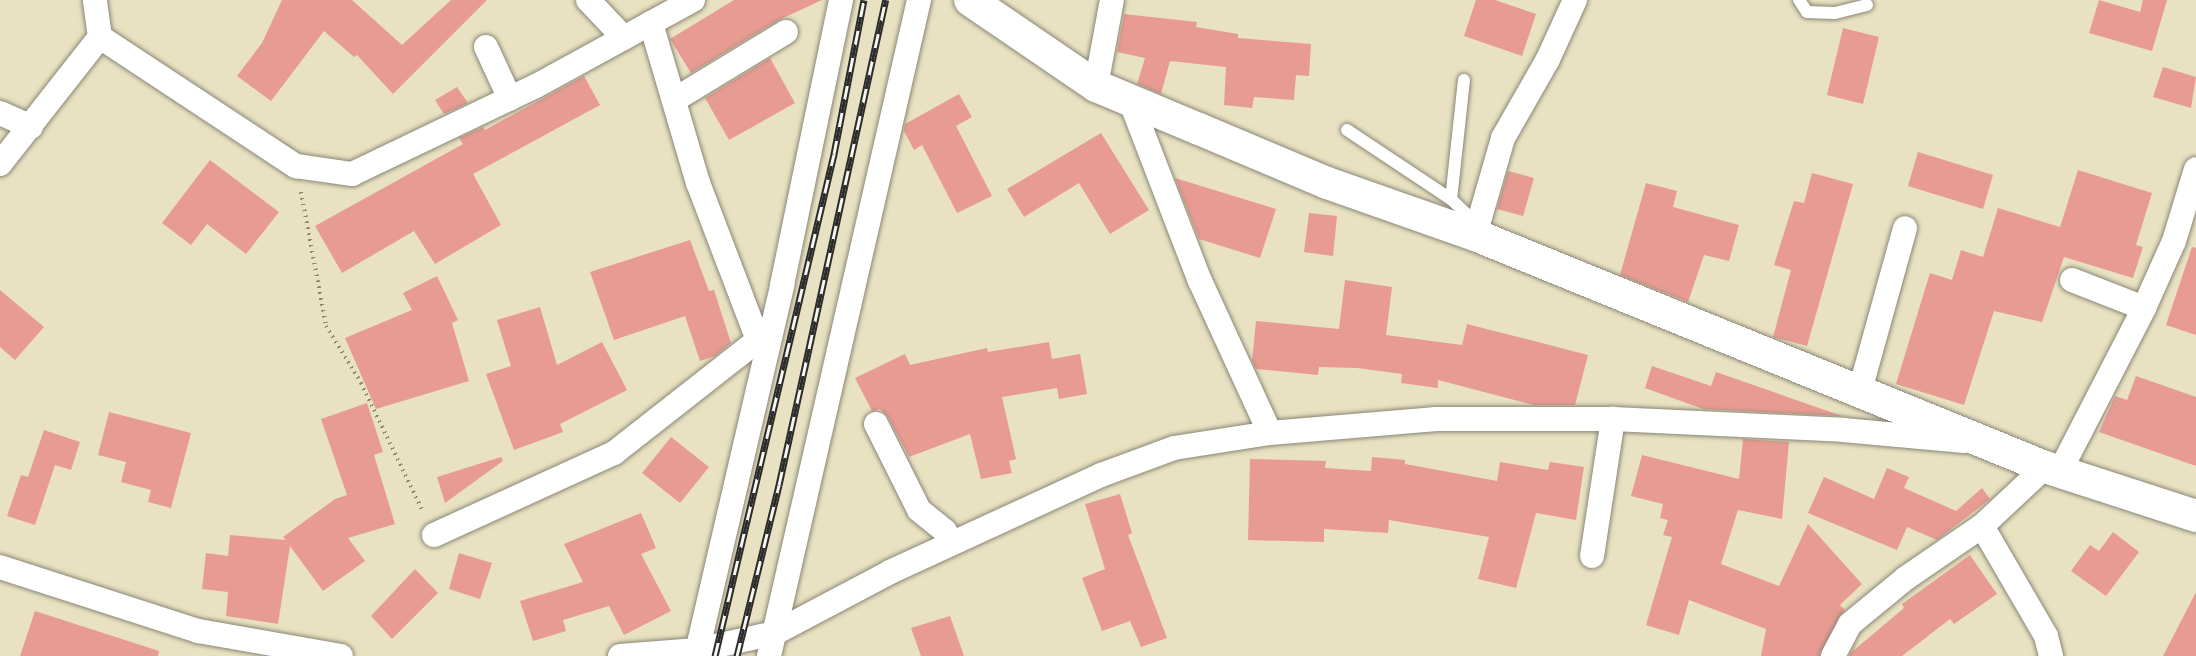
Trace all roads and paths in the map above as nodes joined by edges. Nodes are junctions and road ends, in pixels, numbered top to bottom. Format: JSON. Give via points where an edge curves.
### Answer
{"nodes":[{"id":1,"x":95,"y":0,"type":"edge"},
{"id":2,"x":588,"y":0,"type":"edge"},
{"id":3,"x":693,"y":0,"type":"edge"},
{"id":4,"x":841,"y":0,"type":"edge"},
{"id":5,"x":919,"y":0,"type":"edge"},
{"id":6,"x":970,"y":0,"type":"edge"},
{"id":7,"x":1112,"y":0,"type":"edge"},
{"id":8,"x":1575,"y":0,"type":"edge"},
{"id":9,"x":1799,"y":0,"type":"edge"},
{"id":10,"x":1867,"y":5,"type":"dead end"},
{"id":11,"x":651,"y":23,"type":"junction"},
{"id":12,"x":786,"y":32,"type":"dead end"},
{"id":13,"x":100,"y":37,"type":"junction"},
{"id":14,"x":624,"y":38,"type":"junction"},
{"id":15,"x":486,"y":48,"type":"dead end"},
{"id":16,"x":1464,"y":80,"type":"dead end"},
{"id":17,"x":1096,"y":86,"type":"junction"},
{"id":18,"x":510,"y":99,"type":"junction"},
{"id":19,"x":674,"y":100,"type":"junction"},
{"id":20,"x":1130,"y":100,"type":"junction"},
{"id":21,"x":0,"y":113,"type":"edge"},
{"id":22,"x":31,"y":127,"type":"junction"},
{"id":23,"x":1347,"y":130,"type":"dead end"},
{"id":24,"x":0,"y":164,"type":"edge"},
{"id":25,"x":296,"y":166,"type":"junction"},
{"id":26,"x":2196,"y":169,"type":"edge"},
{"id":27,"x":1451,"y":199,"type":"junction"},
{"id":28,"x":1905,"y":228,"type":"dead end"},
{"id":29,"x":1477,"y":230,"type":"junction"},
{"id":30,"x":2072,"y":280,"type":"dead end"},
{"id":31,"x":2144,"y":308,"type":"junction"},
{"id":32,"x":1859,"y":394,"type":"junction"},
{"id":33,"x":1613,"y":419,"type":"junction"},
{"id":34,"x":876,"y":424,"type":"dead end"},
{"id":35,"x":1270,"y":433,"type":"junction"},
{"id":36,"x":1985,"y":442,"type":"junction"},
{"id":37,"x":2052,"y":470,"type":"junction"},
{"id":38,"x":2196,"y":516,"type":"edge"},
{"id":39,"x":1982,"y":526,"type":"junction"},
{"id":40,"x":434,"y":534,"type":"joint"},
{"id":41,"x":948,"y":538,"type":"junction"},
{"id":42,"x":1592,"y":556,"type":"dead end"},
{"id":43,"x":0,"y":567,"type":"edge"},
{"id":44,"x":772,"y":645,"type":"edge"},
{"id":45,"x":697,"y":653,"type":"edge"},
{"id":46,"x":341,"y":656,"type":"edge"},
{"id":47,"x":620,"y":656,"type":"edge"},
{"id":48,"x":1833,"y":656,"type":"edge"},
{"id":49,"x":2051,"y":656,"type":"edge"}],
"edges":[{"from":1,"to":13,"type":"street"},
{"from":2,"to":14,"type":"street"},
{"from":3,"to":11,"type":"street"},
{"from":4,"to":45,"type":"street","via":[[782,285]]},
{"from":5,"to":44,"type":"street"},
{"from":6,"to":17,"type":"street"},
{"from":7,"to":17,"type":"street"},
{"from":8,"to":29,"type":"street","via":[[1548,60],[1503,138]]},
{"from":9,"to":10,"type":"lane","via":[[1807,12],[1834,13]]},
{"from":11,"to":14,"type":"street"},
{"from":11,"to":19,"type":"street"},
{"from":12,"to":19,"type":"street"},
{"from":13,"to":22,"type":"street"},
{"from":13,"to":25,"type":"street"},
{"from":14,"to":18,"type":"street"},
{"from":15,"to":18,"type":"street"},
{"from":16,"to":27,"type":"lane"},
{"from":17,"to":20,"type":"street"},
{"from":18,"to":25,"type":"street","via":[[352,174]]},
{"from":19,"to":40,"type":"street","via":[[698,183],[758,340],[614,453]]},
{"from":20,"to":29,"type":"street","via":[[1327,183]]},
{"from":20,"to":35,"type":"street","via":[[1200,281]]},
{"from":21,"to":22,"type":"street"},
{"from":22,"to":24,"type":"street"},
{"from":23,"to":27,"type":"lane"},
{"from":25,"to":40,"type":"path","via":[[326,326],[362,383]]},
{"from":26,"to":31,"type":"street","via":[[2174,241]]},
{"from":27,"to":29,"type":"lane"},
{"from":28,"to":32,"type":"street"},
{"from":29,"to":32,"type":"street"},
{"from":30,"to":31,"type":"street"},
{"from":31,"to":37,"type":"street"},
{"from":32,"to":36,"type":"street"},
{"from":33,"to":35,"type":"street","via":[[1436,419]]},
{"from":33,"to":36,"type":"street","via":[[1844,430]]},
{"from":33,"to":42,"type":"street"},
{"from":34,"to":41,"type":"street","via":[[919,510]]},
{"from":35,"to":41,"type":"street","via":[[1174,448]]},
{"from":36,"to":37,"type":"street"},
{"from":37,"to":38,"type":"street"},
{"from":37,"to":39,"type":"street"},
{"from":39,"to":48,"type":"street","via":[[1906,578],[1850,624]]},
{"from":39,"to":49,"type":"street","via":[[2046,636]]},
{"from":41,"to":44,"type":"street"},
{"from":43,"to":46,"type":"street","via":[[198,631]]},
{"from":44,"to":45,"type":"street"},
{"from":45,"to":47,"type":"street"}]}
